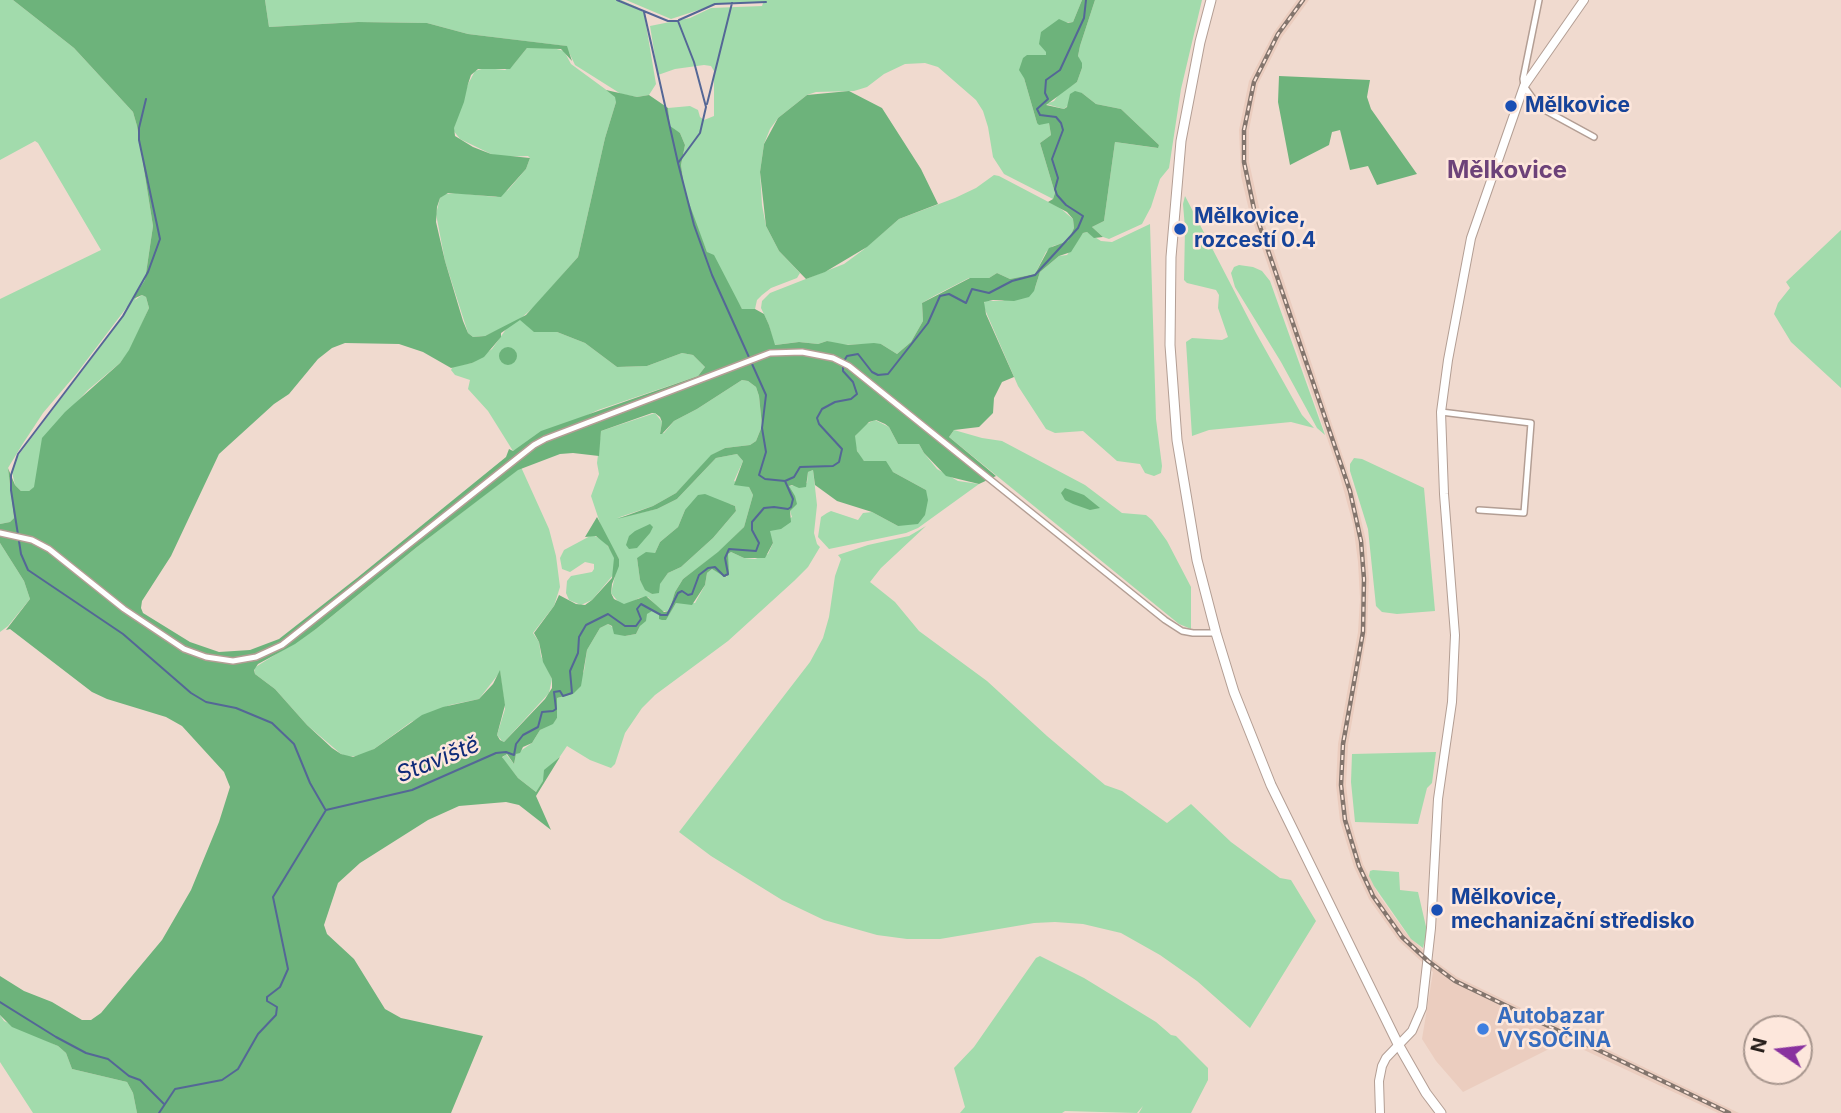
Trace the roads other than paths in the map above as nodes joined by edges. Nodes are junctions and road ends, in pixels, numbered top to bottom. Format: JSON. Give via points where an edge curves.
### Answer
{"nodes":[{"id":1,"x":1211,"y":0,"type":"edge"},
{"id":2,"x":1539,"y":0,"type":"edge"},
{"id":3,"x":1584,"y":0,"type":"edge"},
{"id":4,"x":1524,"y":86,"type":"junction"},
{"id":5,"x":1594,"y":137,"type":"dead end"},
{"id":6,"x":1441,"y":412,"type":"junction"},
{"id":7,"x":1479,"y":510,"type":"dead end"},
{"id":8,"x":0,"y":533,"type":"edge"},
{"id":9,"x":1216,"y":633,"type":"junction"},
{"id":10,"x":1398,"y":1044,"type":"junction"},
{"id":11,"x":1380,"y":1113,"type":"edge"},
{"id":12,"x":1441,"y":1113,"type":"edge"}],
"edges":[{"from":1,"to":9,"type":"main road","via":[[1179,164],[1170,345],[1177,440],[1197,560]]},
{"from":2,"to":4,"type":"street"},
{"from":3,"to":4,"type":"street"},
{"from":4,"to":5,"type":"street","via":[[1539,107]]},
{"from":4,"to":6,"type":"street","via":[[1471,239]]},
{"from":6,"to":7,"type":"street","via":[[1531,423],[1524,513]]},
{"from":6,"to":10,"type":"street","via":[[1455,635],[1452,702],[1438,800],[1422,1008],[1416,1024]]},
{"from":8,"to":9,"type":"street","via":[[49,549],[124,609],[184,649],[233,661],[256,657],[282,645],[534,445],[769,353],[802,352],[849,366],[1182,631]]},
{"from":9,"to":10,"type":"main road","via":[[1271,785]]},
{"from":10,"to":11,"type":"street","via":[[1385,1058],[1380,1073]]},
{"from":10,"to":12,"type":"main road"}]}
